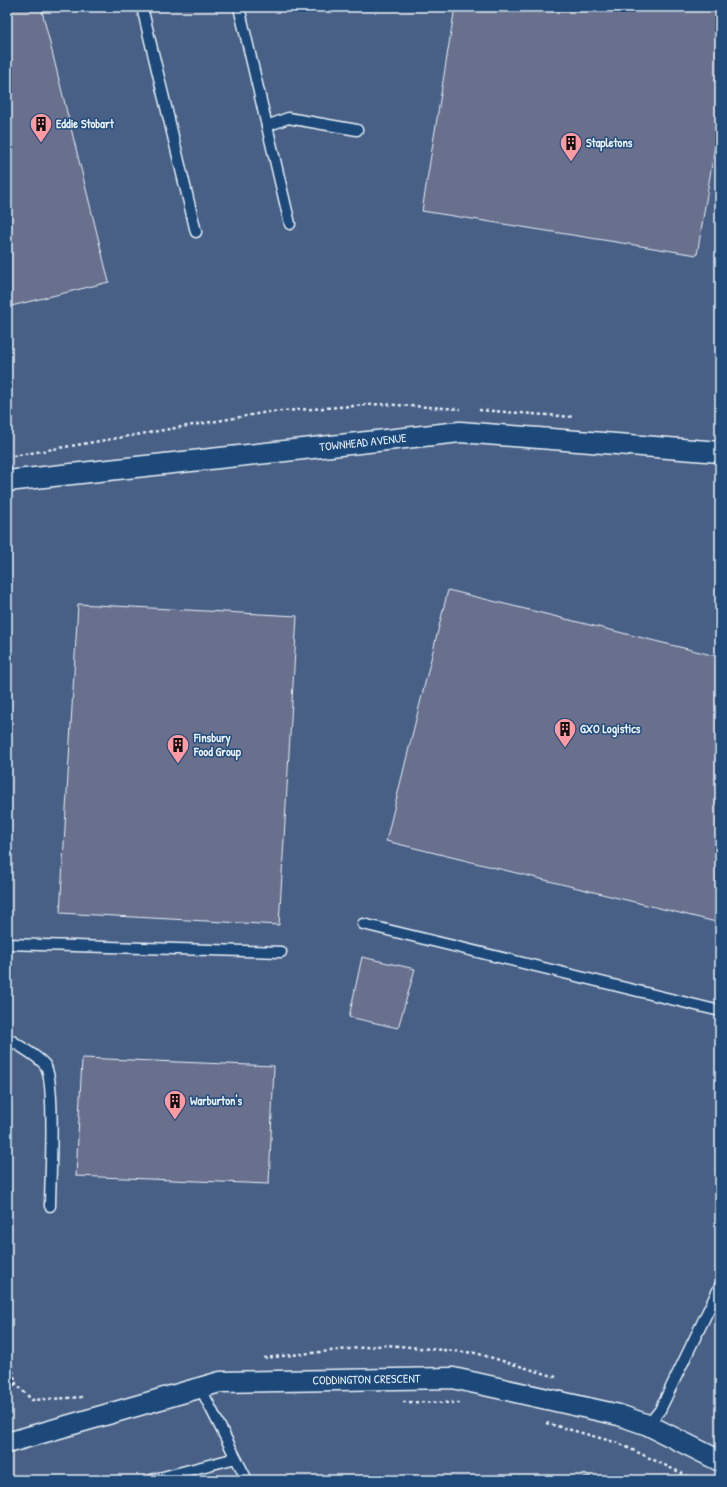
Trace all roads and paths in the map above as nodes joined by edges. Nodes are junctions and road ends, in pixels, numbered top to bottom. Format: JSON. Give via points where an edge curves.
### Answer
{"nodes":[{"id":1,"x":142,"y":7,"type":"edge"},
{"id":2,"x":239,"y":7,"type":"edge"},
{"id":3,"x":267,"y":126,"type":"junction"},
{"id":4,"x":357,"y":130,"type":"dead end"},
{"id":5,"x":290,"y":224,"type":"dead end"},
{"id":6,"x":196,"y":232,"type":"dead end"},
{"id":7,"x":720,"y":452,"type":"edge"},
{"id":8,"x":7,"y":481,"type":"edge"},
{"id":9,"x":363,"y":924,"type":"dead end"},
{"id":10,"x":7,"y":944,"type":"edge"},
{"id":11,"x":281,"y":952,"type":"dead end"},
{"id":12,"x":720,"y":1011,"type":"edge"},
{"id":13,"x":7,"y":1041,"type":"edge"},
{"id":14,"x":50,"y":1206,"type":"dead end"},
{"id":15,"x":720,"y":1286,"type":"edge"},
{"id":16,"x":7,"y":1347,"type":"edge"},
{"id":17,"x":7,"y":1387,"type":"edge"},
{"id":18,"x":200,"y":1387,"type":"junction"},
{"id":19,"x":400,"y":1402,"type":"dead end"},
{"id":20,"x":462,"y":1403,"type":"dead end"},
{"id":21,"x":544,"y":1422,"type":"dead end"},
{"id":22,"x":648,"y":1425,"type":"junction"},
{"id":23,"x":7,"y":1443,"type":"edge"},
{"id":24,"x":236,"y":1458,"type":"junction"},
{"id":25,"x":720,"y":1461,"type":"edge"},
{"id":26,"x":151,"y":1480,"type":"edge"},
{"id":27,"x":247,"y":1480,"type":"edge"},
{"id":28,"x":696,"y":1480,"type":"edge"}],
"edges":[{"from":1,"to":6,"type":"lane"},
{"from":2,"to":3,"type":"lane"},
{"from":3,"to":4,"type":"lane","via":[[288,118]]},
{"from":3,"to":5,"type":"lane"},
{"from":7,"to":8,"type":"street","name":"TOWNHEAD AVENUE","via":[[460,432]]},
{"from":9,"to":12,"type":"lane"},
{"from":10,"to":11,"type":"lane"},
{"from":13,"to":14,"type":"lane","via":[[12,1041],[44,1064],[48,1072],[51,1111]]},
{"from":15,"to":22,"type":"lane","via":[[660,1410]]},
{"from":16,"to":17,"type":"path","via":[[16,1384]]},
{"from":18,"to":22,"type":"street","name":"CODDINGTON CRESCENT","via":[[220,1382],[453,1378],[619,1415]]},
{"from":18,"to":23,"type":"street","name":"CODDINGTON CRESCENT"},
{"from":18,"to":24,"type":"lane"},
{"from":19,"to":20,"type":"path"},
{"from":21,"to":28,"type":"path","via":[[618,1443]]},
{"from":22,"to":25,"type":"street","name":"CODDINGTON CRESCENT"},
{"from":24,"to":26,"type":"lane"},
{"from":24,"to":27,"type":"lane"}]}
